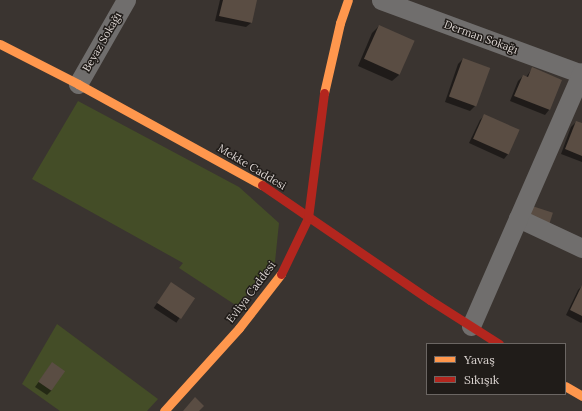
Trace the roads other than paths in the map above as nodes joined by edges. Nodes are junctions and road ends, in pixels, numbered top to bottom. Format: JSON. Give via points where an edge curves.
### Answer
{"nodes":[{"id":1,"x":126,"y":0,"type":"edge"},
{"id":2,"x":348,"y":0,"type":"edge"},
{"id":3,"x":381,"y":0,"type":"edge"},
{"id":4,"x":0,"y":44,"type":"edge"},
{"id":5,"x":582,"y":74,"type":"edge"},
{"id":6,"x":78,"y":84,"type":"junction"},
{"id":7,"x":308,"y":218,"type":"junction"},
{"id":8,"x":518,"y":218,"type":"junction"},
{"id":9,"x":582,"y":248,"type":"edge"},
{"id":10,"x":471,"y":326,"type":"junction"},
{"id":11,"x":497,"y":343,"type":"edge"},
{"id":12,"x":566,"y":387,"type":"edge"},
{"id":13,"x":582,"y":396,"type":"edge"},
{"id":14,"x":164,"y":411,"type":"edge"}],
"edges":[{"from":1,"to":6,"type":"street","name":"Beyaz Sokağı"},
{"from":2,"to":7,"type":"street","name":"Evliya Caddesi","via":[[340,23],[321,105]]},
{"from":3,"to":5,"type":"street","name":"Derman Sokağı"},
{"from":4,"to":6,"type":"street","name":"Mekke Caddesi"},
{"from":5,"to":8,"type":"street"},
{"from":6,"to":7,"type":"street","name":"Mekke Caddesi","via":[[266,187]]},
{"from":7,"to":10,"type":"street","name":"Mekke Caddesi"},
{"from":7,"to":14,"type":"street","name":"Evliya Caddesi","via":[[281,274],[239,328]]},
{"from":8,"to":9,"type":"street"},
{"from":8,"to":10,"type":"street"},
{"from":10,"to":11,"type":"street","name":"Mekke Caddesi"},
{"from":12,"to":13,"type":"street"}]}
